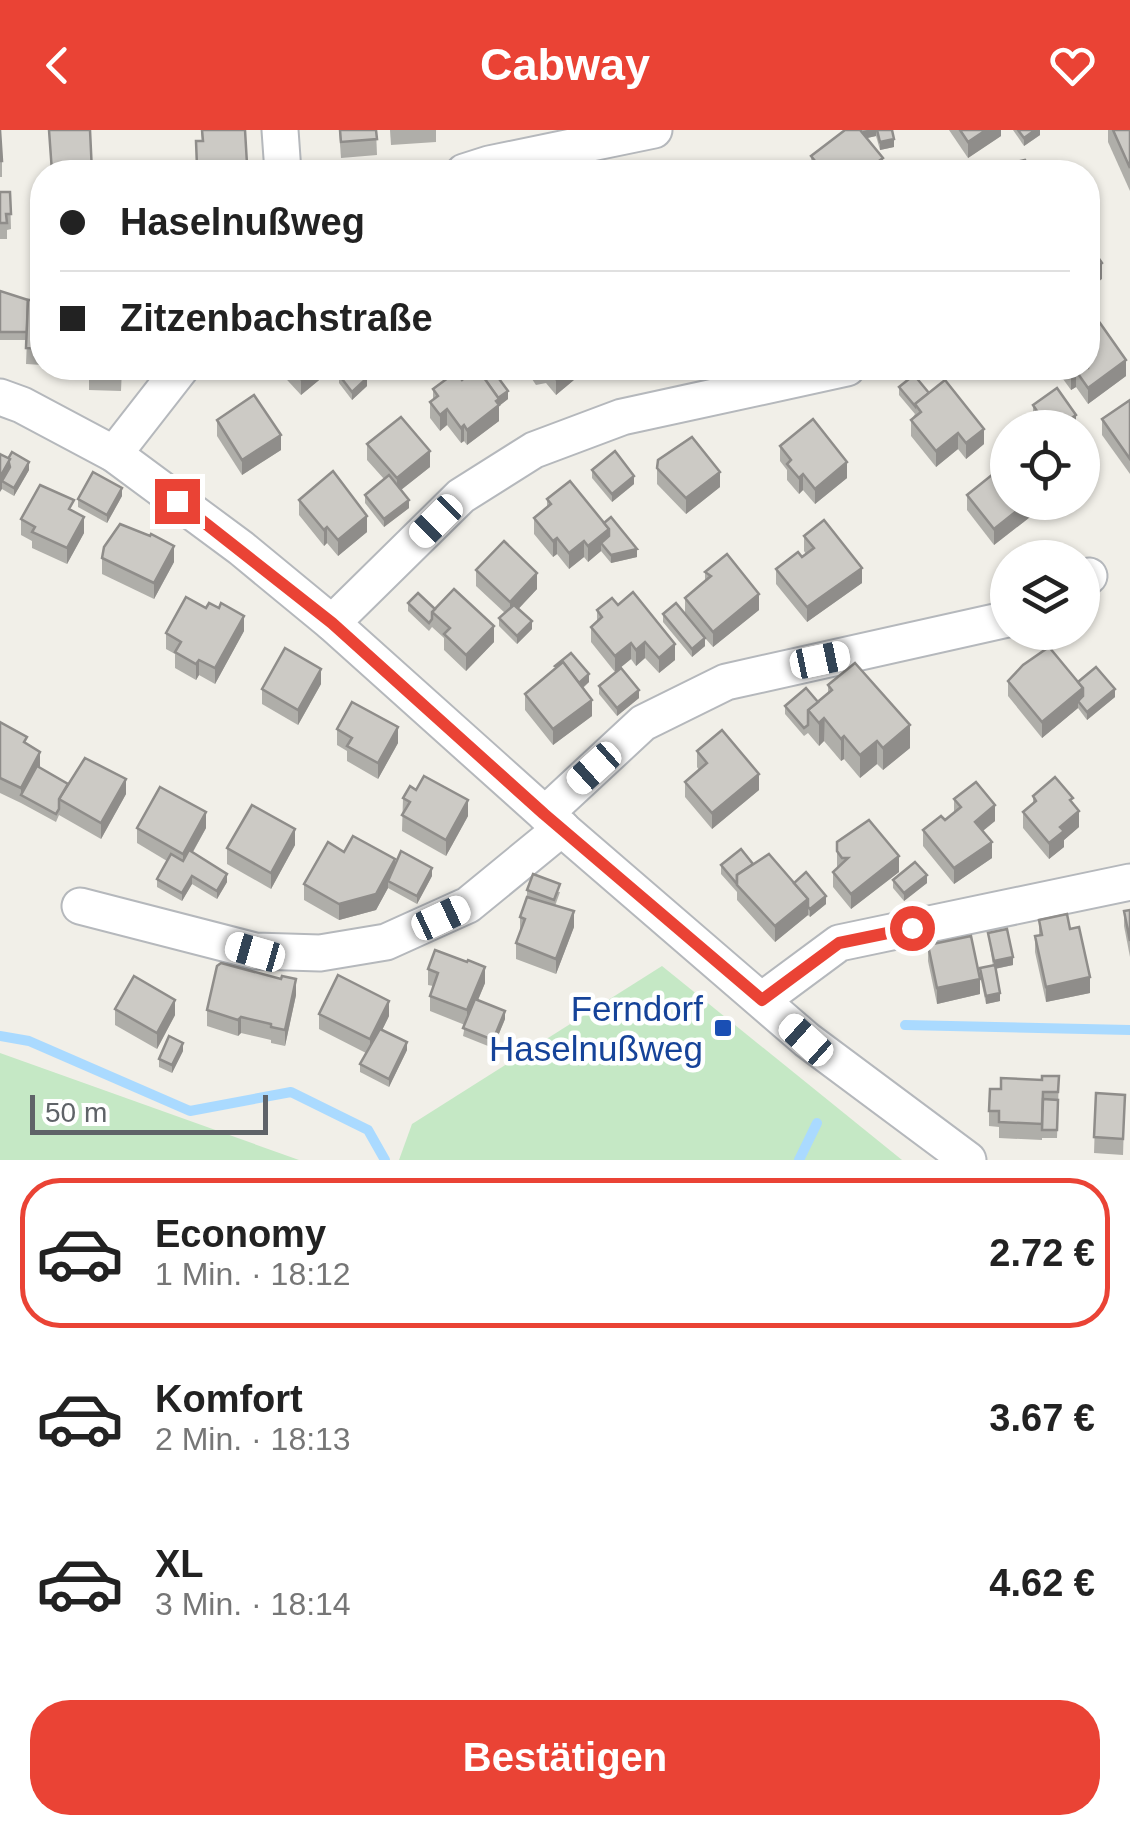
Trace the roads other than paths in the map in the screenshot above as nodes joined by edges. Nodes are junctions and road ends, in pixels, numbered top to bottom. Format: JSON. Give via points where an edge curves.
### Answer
{"nodes":[{"id":1,"x":280,"y":130,"type":"edge"},
{"id":2,"x":654,"y":130,"type":"edge"},
{"id":3,"x":480,"y":155,"type":"edge"},
{"id":4,"x":282,"y":160,"type":"edge"},
{"id":5,"x":172,"y":380,"type":"edge"},
{"id":6,"x":793,"y":380,"type":"edge"},
{"id":7,"x":0,"y":397,"type":"edge"},
{"id":8,"x":114,"y":454,"type":"junction"},
{"id":9,"x":332,"y":623,"type":"junction"},
{"id":10,"x":990,"y":623,"type":"edge"},
{"id":11,"x":553,"y":821,"type":"junction"},
{"id":12,"x":1130,"y":882,"type":"edge"},
{"id":13,"x":80,"y":906,"type":"dead end"},
{"id":14,"x":762,"y":1000,"type":"junction"},
{"id":15,"x":968,"y":1160,"type":"edge"}],
"edges":[{"from":1,"to":4,"type":"street"},
{"from":2,"to":3,"type":"street"},
{"from":5,"to":8,"type":"street"},
{"from":6,"to":9,"type":"street","via":[[622,418],[534,450],[462,496]]},
{"from":7,"to":8,"type":"street"},
{"from":8,"to":9,"type":"street"},
{"from":9,"to":11,"type":"street"},
{"from":10,"to":11,"type":"street","via":[[726,682],[643,723]]},
{"from":11,"to":13,"type":"street","via":[[468,905],[386,942],[320,953],[255,952]]},
{"from":11,"to":14,"type":"street"},
{"from":12,"to":14,"type":"street","via":[[839,943]]},
{"from":14,"to":15,"type":"street"}]}
